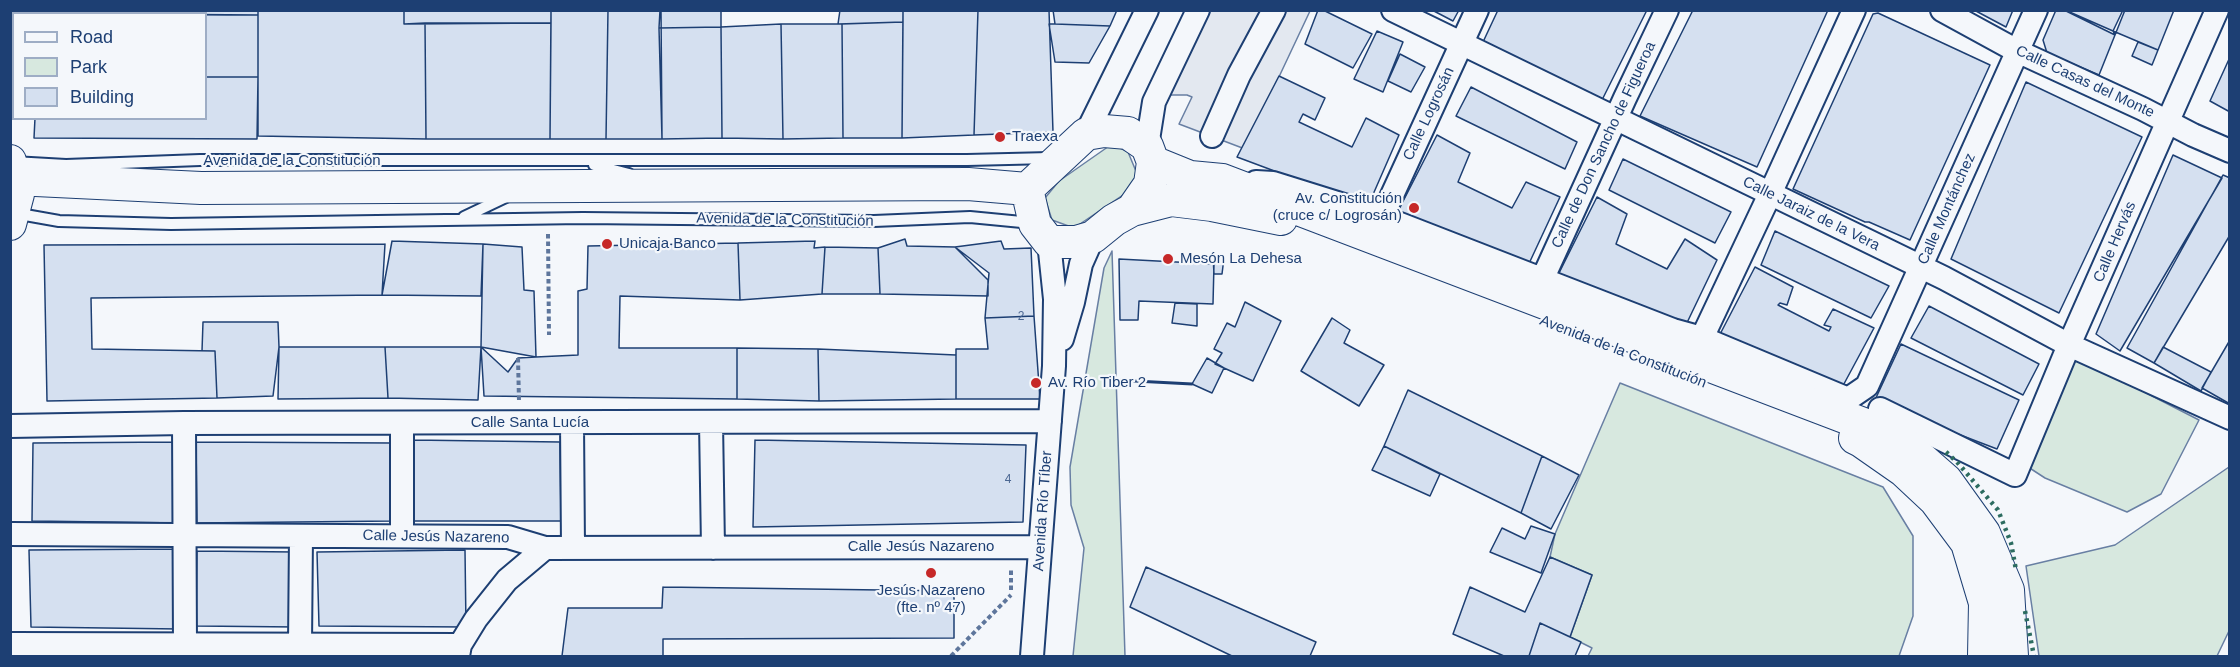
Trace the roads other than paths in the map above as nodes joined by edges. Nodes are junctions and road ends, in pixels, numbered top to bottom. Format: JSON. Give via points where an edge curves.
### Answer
{"nodes":[{"id":1,"x":1147,"y":10,"type":"edge"},
{"id":2,"x":1198,"y":10,"type":"edge"},
{"id":3,"x":1274,"y":10,"type":"edge"},
{"id":4,"x":1393,"y":10,"type":"edge"},
{"id":5,"x":1477,"y":10,"type":"edge"},
{"id":6,"x":1667,"y":10,"type":"edge"},
{"id":7,"x":1854,"y":10,"type":"edge"},
{"id":8,"x":1942,"y":10,"type":"edge"},
{"id":9,"x":2036,"y":10,"type":"edge"},
{"id":10,"x":2217,"y":10,"type":"edge"},
{"id":11,"x":1461,"y":44,"type":"junction"},
{"id":12,"x":2018,"y":51,"type":"junction"},
{"id":13,"x":1615,"y":120,"type":"junction"},
{"id":14,"x":2169,"y":122,"type":"junction"},
{"id":15,"x":1086,"y":134,"type":"junction"},
{"id":16,"x":1212,"y":136,"type":"dead end"},
{"id":17,"x":2229,"y":151,"type":"edge"},
{"id":18,"x":1150,"y":154,"type":"junction"},
{"id":19,"x":1060,"y":158,"type":"junction"},
{"id":20,"x":12,"y":167,"type":"edge"},
{"id":21,"x":623,"y":172,"type":"junction"},
{"id":22,"x":575,"y":173,"type":"junction"},
{"id":23,"x":672,"y":173,"type":"junction"},
{"id":24,"x":1221,"y":180,"type":"junction"},
{"id":25,"x":537,"y":186,"type":"junction"},
{"id":26,"x":430,"y":187,"type":"junction"},
{"id":27,"x":1027,"y":189,"type":"junction"},
{"id":28,"x":1770,"y":194,"type":"junction"},
{"id":29,"x":482,"y":210,"type":"junction"},
{"id":30,"x":1132,"y":210,"type":"junction"},
{"id":31,"x":1382,"y":217,"type":"junction"},
{"id":32,"x":12,"y":218,"type":"edge"},
{"id":33,"x":455,"y":220,"type":"junction"},
{"id":34,"x":499,"y":220,"type":"junction"},
{"id":35,"x":1042,"y":233,"type":"junction"},
{"id":36,"x":1093,"y":237,"type":"junction"},
{"id":37,"x":1921,"y":267,"type":"junction"},
{"id":38,"x":1542,"y":279,"type":"junction"},
{"id":39,"x":1702,"y":338,"type":"junction"},
{"id":40,"x":2069,"y":345,"type":"junction"},
{"id":41,"x":1054,"y":366,"type":"junction"},
{"id":42,"x":1848,"y":399,"type":"joint"},
{"id":43,"x":1880,"y":409,"type":"dead end"},
{"id":44,"x":2229,"y":418,"type":"edge"},
{"id":45,"x":1050,"y":421,"type":"junction"},
{"id":46,"x":711,"y":422,"type":"junction"},
{"id":47,"x":184,"y":423,"type":"junction"},
{"id":48,"x":402,"y":423,"type":"junction"},
{"id":49,"x":572,"y":423,"type":"junction"},
{"id":50,"x":10,"y":426,"type":"edge"},
{"id":51,"x":10,"y":534,"type":"edge"},
{"id":52,"x":185,"y":535,"type":"junction"},
{"id":53,"x":301,"y":536,"type":"junction"},
{"id":54,"x":402,"y":536,"type":"junction"},
{"id":55,"x":1041,"y":547,"type":"junction"},
{"id":56,"x":545,"y":548,"type":"junction"},
{"id":57,"x":573,"y":548,"type":"junction"},
{"id":58,"x":713,"y":548,"type":"junction"},
{"id":59,"x":10,"y":644,"type":"edge"},
{"id":60,"x":185,"y":645,"type":"junction"},
{"id":61,"x":300,"y":645,"type":"junction"},
{"id":62,"x":233,"y":651,"type":"edge"},
{"id":63,"x":459,"y":651,"type":"edge"},
{"id":64,"x":1032,"y":657,"type":"edge"},
{"id":65,"x":1983,"y":657,"type":"edge"},
{"id":66,"x":2012,"y":657,"type":"edge"}],
"edges":[{"from":1,"to":15,"type":"street"},
{"from":2,"to":18,"type":"street","via":[[1154,102]]},
{"from":3,"to":16,"type":"street"},
{"from":4,"to":11,"type":"street","name":"Calle Jaraiz de la Vera"},
{"from":5,"to":11,"type":"street","name":"Calle Logrosán"},
{"from":6,"to":13,"type":"street","name":"Calle de Don Sancho de Figueroa"},
{"from":7,"to":28,"type":"street"},
{"from":8,"to":12,"type":"street","name":"Calle Casas del Monte"},
{"from":9,"to":12,"type":"street","name":"Calle Montánchez"},
{"from":10,"to":14,"type":"street","name":"Calle Hervás"},
{"from":11,"to":13,"type":"street","name":"Calle Jaraiz de la Vera"},
{"from":11,"to":31,"type":"street","name":"Calle Logrosán"},
{"from":12,"to":14,"type":"street","name":"Calle Casas del Monte"},
{"from":12,"to":37,"type":"street","name":"Calle Montánchez"},
{"from":13,"to":28,"type":"street","name":"Calle Jaraiz de la Vera"},
{"from":13,"to":38,"type":"street","name":"Calle de Don Sancho de Figueroa"},
{"from":14,"to":17,"type":"street","name":"Calle Casas del Monte"},
{"from":14,"to":40,"type":"street","name":"Calle Hervás"},
{"from":15,"to":18,"type":"main road","via":[[1128,134]]},
{"from":15,"to":19,"type":"main road"},
{"from":18,"to":24,"type":"main road","name":"Avenida de la Constitución","via":[[1190,177]]},
{"from":18,"to":30,"type":"main road","via":[[1150,184]]},
{"from":19,"to":23,"type":"lane","name":"Avenida de la Constitución"},
{"from":19,"to":27,"type":"main road"},
{"from":20,"to":22,"type":"lane","name":"Avenida de la Constitución","via":[[200,160]]},
{"from":20,"to":26,"type":"main road","name":"Avenida de la Constitución","via":[[201,188]]},
{"from":20,"to":32,"type":"main road","via":[[18,194]]},
{"from":21,"to":22,"type":"lane","name":"Avenida de la Constitución"},
{"from":21,"to":22,"type":"lane","name":"Avenida de la Constitución"},
{"from":21,"to":23,"type":"lane","name":"Avenida de la Constitución"},
{"from":21,"to":23,"type":"lane","name":"Avenida de la Constitución","via":[[651,182]]},
{"from":22,"to":23,"type":"main road","name":"Avenida de la Constitución"},
{"from":22,"to":25,"type":"main road","name":"Avenida de la Constitución"},
{"from":23,"to":27,"type":"main road","name":"Avenida de la Constitución"},
{"from":24,"to":31,"type":"street","name":"Avenida de la Constitución","via":[[1273,183]]},
{"from":24,"to":66,"type":"main road","name":"Avenida de la Constitución","via":[[1860,423],[1906,445],[1946,480],[1984,533],[2008,590]]},
{"from":25,"to":26,"type":"main road","name":"Avenida de la Constitución"},
{"from":25,"to":29,"type":"lane"},
{"from":26,"to":29,"type":"lane","name":"Avenida de la Constitución","via":[[452,192]]},
{"from":27,"to":35,"type":"main road"},
{"from":28,"to":37,"type":"street","name":"Calle Jaraiz de la Vera"},
{"from":28,"to":39,"type":"street"},
{"from":29,"to":33,"type":"lane"},
{"from":29,"to":34,"type":"lane","name":"Avenida de la Constitución"},
{"from":30,"to":36,"type":"main road"},
{"from":30,"to":65,"type":"main road","name":"Avenida de la Constitución","via":[[1171,201],[1279,218],[1656,366],[1862,441],[1904,471],[1935,500],[1967,543],[1985,603]]},
{"from":31,"to":38,"type":"street","name":"Avenida de la Constitución"},
{"from":32,"to":33,"type":"lane","name":"Avenida de la Constitución","via":[[171,224]]},
{"from":33,"to":34,"type":"lane","name":"Avenida de la Constitución"},
{"from":34,"to":35,"type":"lane","name":"Avenida de la Constitución","via":[[874,221],[970,217]]},
{"from":35,"to":36,"type":"main road","via":[[1076,242]]},
{"from":35,"to":41,"type":"street","name":"Avenida Río Tíber","via":[[1055,299]]},
{"from":36,"to":41,"type":"street","name":"Avenida Río Tíber","via":[[1080,264]]},
{"from":37,"to":40,"type":"street","name":"Calle Jaraiz de la Vera"},
{"from":37,"to":42,"type":"street","name":"Calle Montánchez","via":[[1867,386]]},
{"from":38,"to":39,"type":"street","name":"Avenida de la Constitución"},
{"from":39,"to":42,"type":"street","name":"Avenida de la Constitución"},
{"from":40,"to":43,"type":"street","name":"Calle Hervás","via":[[2015,475]]},
{"from":40,"to":44,"type":"street","name":"Calle Jaraiz de la Vera"},
{"from":41,"to":45,"type":"street","name":"Avenida Río Tíber"},
{"from":45,"to":46,"type":"street","name":"Calle Santa Lucía"},
{"from":45,"to":55,"type":"street","name":"Avenida Río Tíber"},
{"from":46,"to":49,"type":"street","name":"Calle Santa Lucía"},
{"from":46,"to":58,"type":"street"},
{"from":47,"to":48,"type":"street","name":"Calle Santa Lucía"},
{"from":47,"to":50,"type":"street","name":"Calle Santa Lucía"},
{"from":47,"to":52,"type":"street"},
{"from":48,"to":49,"type":"street","name":"Calle Santa Lucía"},
{"from":48,"to":54,"type":"street"},
{"from":49,"to":57,"type":"street"},
{"from":51,"to":52,"type":"street","name":"Calle Jesús Nazareno"},
{"from":52,"to":53,"type":"street","name":"Calle Jesús Nazareno"},
{"from":52,"to":60,"type":"street"},
{"from":53,"to":54,"type":"street","name":"Calle Jesús Nazareno"},
{"from":53,"to":61,"type":"street"},
{"from":54,"to":56,"type":"street","name":"Calle Jesús Nazareno","via":[[508,537]]},
{"from":55,"to":58,"type":"street","name":"Calle Jesús Nazareno"},
{"from":55,"to":64,"type":"street","name":"Avenida Río Tíber"},
{"from":56,"to":57,"type":"street","name":"Calle Jesús Nazareno"},
{"from":56,"to":63,"type":"street","via":[[507,580],[476,619]]},
{"from":57,"to":58,"type":"street","name":"Calle Jesús Nazareno"},
{"from":59,"to":60,"type":"street"},
{"from":60,"to":62,"type":"street"},
{"from":61,"to":62,"type":"street"},
{"from":61,"to":63,"type":"street"}]}
